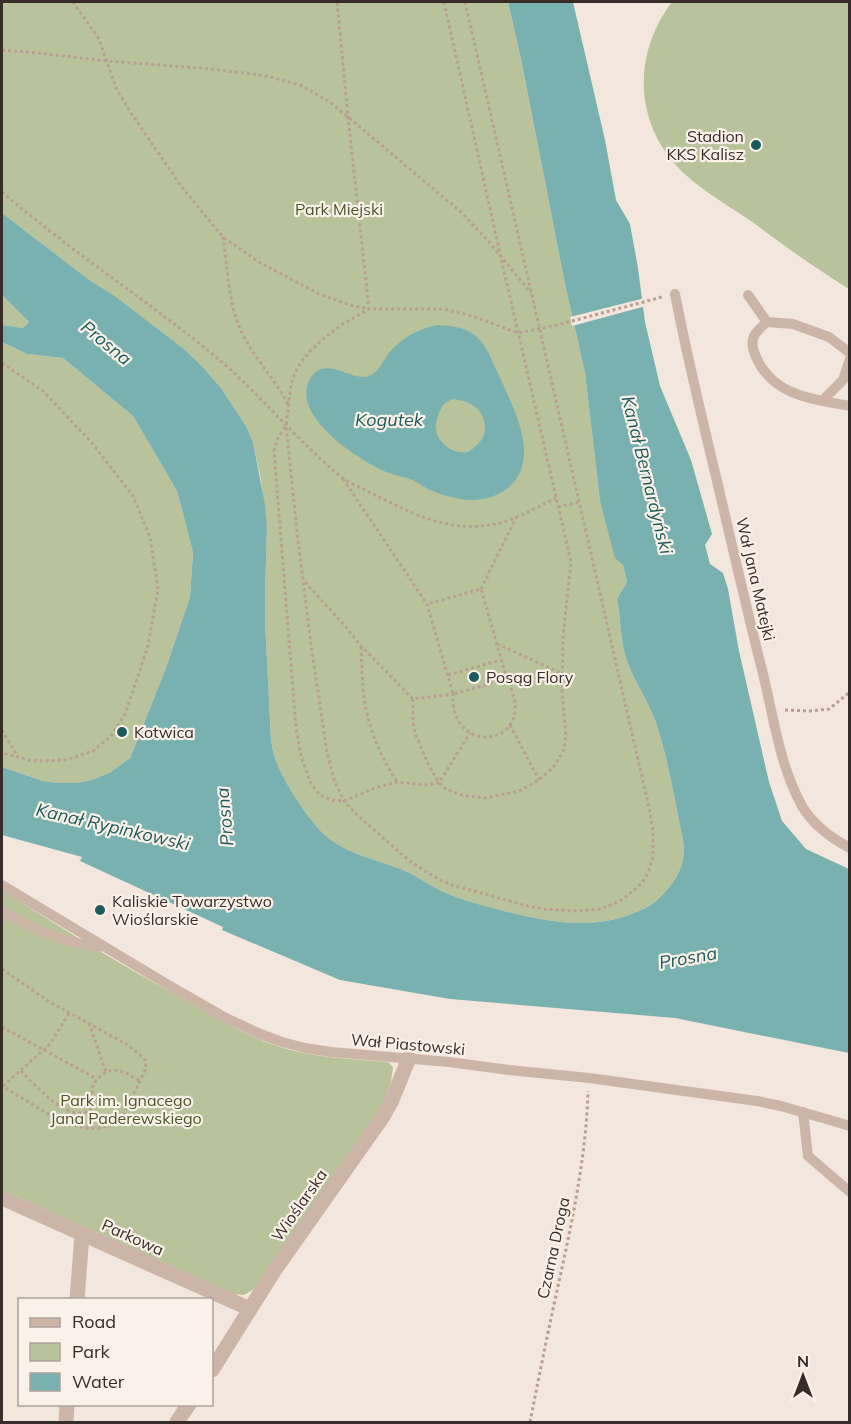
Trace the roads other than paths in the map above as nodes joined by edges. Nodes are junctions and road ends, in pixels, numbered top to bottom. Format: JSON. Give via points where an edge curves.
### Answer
{"nodes":[{"id":1,"x":670,"y":295,"type":"road end"},
{"id":2,"x":748,"y":295,"type":"dead end"},
{"id":3,"x":767,"y":322,"type":"junction"},
{"id":4,"x":849,"y":353,"type":"edge"},
{"id":5,"x":849,"y":359,"type":"edge"},
{"id":6,"x":822,"y":401,"type":"junction"},
{"id":7,"x":849,"y":406,"type":"edge"},
{"id":8,"x":849,"y":848,"type":"edge"},
{"id":9,"x":2,"y":885,"type":"edge"},
{"id":10,"x":2,"y":911,"type":"edge"},
{"id":11,"x":105,"y":948,"type":"junction"},
{"id":12,"x":409,"y":1058,"type":"junction"},
{"id":13,"x":803,"y":1112,"type":"junction"},
{"id":14,"x":849,"y":1126,"type":"edge"},
{"id":15,"x":849,"y":1192,"type":"edge"},
{"id":16,"x":2,"y":1198,"type":"edge"},
{"id":17,"x":82,"y":1234,"type":"junction"},
{"id":18,"x":77,"y":1298,"type":"edge"},
{"id":19,"x":250,"y":1310,"type":"junction"},
{"id":20,"x":213,"y":1368,"type":"edge"},
{"id":21,"x":67,"y":1406,"type":"edge"},
{"id":22,"x":188,"y":1406,"type":"edge"},
{"id":23,"x":66,"y":1422,"type":"edge"},
{"id":24,"x":177,"y":1422,"type":"edge"}],
"edges":[{"from":1,"to":8,"type":"lane","name":"Wał Jana Matejki","via":[[787,768],[811,819]]},
{"from":2,"to":3,"type":"lane"},
{"from":3,"to":4,"type":"lane","via":[[793,324],[829,337]]},
{"from":3,"to":6,"type":"lane","via":[[754,333],[752,347],[760,367],[780,387]]},
{"from":5,"to":6,"type":"lane","via":[[843,381]]},
{"from":6,"to":7,"type":"lane"},
{"from":9,"to":11,"type":"lane","name":"Wał Piastowski"},
{"from":10,"to":11,"type":"lane","via":[[59,938]]},
{"from":11,"to":12,"type":"lane","name":"Wał Piastowski","via":[[226,1018],[282,1042],[331,1052]]},
{"from":12,"to":13,"type":"lane","name":"Wał Piastowski","via":[[589,1077],[757,1101]]},
{"from":12,"to":19,"type":"street","name":"Wioślarska","via":[[382,1118]]},
{"from":13,"to":14,"type":"lane","name":"Wał Piastowski"},
{"from":13,"to":15,"type":"lane","via":[[808,1156]]},
{"from":16,"to":17,"type":"street","name":"Parkowa"},
{"from":17,"to":18,"type":"street"},
{"from":17,"to":19,"type":"street","name":"Parkowa"},
{"from":19,"to":20,"type":"street","name":"Wioślarska"},
{"from":21,"to":23,"type":"street"},
{"from":22,"to":24,"type":"street"}]}
